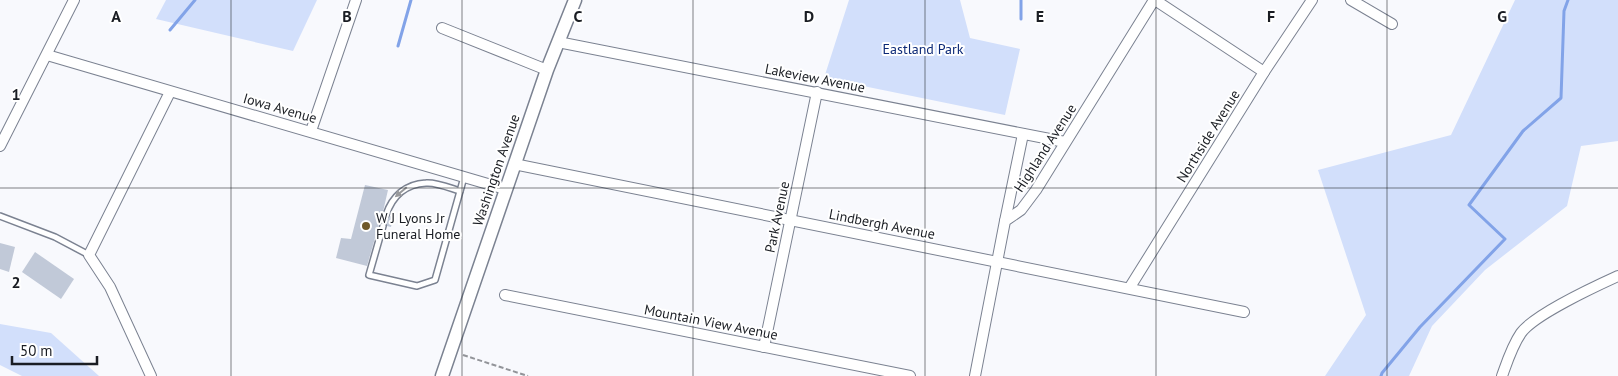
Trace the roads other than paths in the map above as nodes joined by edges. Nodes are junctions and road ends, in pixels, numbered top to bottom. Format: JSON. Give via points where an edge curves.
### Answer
{"nodes":[{"id":1,"x":74,"y":0,"type":"edge"},
{"id":2,"x":356,"y":0,"type":"edge"},
{"id":3,"x":575,"y":0,"type":"edge"},
{"id":4,"x":1155,"y":0,"type":"edge"},
{"id":5,"x":1312,"y":0,"type":"edge"},
{"id":6,"x":1351,"y":0,"type":"edge"},
{"id":7,"x":1392,"y":24,"type":"dead end"},
{"id":8,"x":442,"y":28,"type":"dead end"},
{"id":9,"x":558,"y":42,"type":"junction"},
{"id":10,"x":46,"y":55,"type":"junction"},
{"id":11,"x":547,"y":70,"type":"junction"},
{"id":12,"x":1264,"y":72,"type":"junction"},
{"id":13,"x":170,"y":92,"type":"junction"},
{"id":14,"x":817,"y":92,"type":"junction"},
{"id":15,"x":311,"y":131,"type":"junction"},
{"id":16,"x":1023,"y":134,"type":"junction"},
{"id":17,"x":1066,"y":142,"type":"junction"},
{"id":18,"x":0,"y":146,"type":"edge"},
{"id":19,"x":514,"y":164,"type":"junction"},
{"id":20,"x":464,"y":177,"type":"junction"},
{"id":21,"x":505,"y":189,"type":"junction"},
{"id":22,"x":460,"y":190,"type":"junction"},
{"id":23,"x":386,"y":215,"type":"dead end"},
{"id":24,"x":0,"y":216,"type":"edge"},
{"id":25,"x":791,"y":220,"type":"junction"},
{"id":26,"x":1005,"y":221,"type":"junction"},
{"id":27,"x":383,"y":226,"type":"dead end"},
{"id":28,"x":90,"y":256,"type":"junction"},
{"id":29,"x":998,"y":262,"type":"junction"},
{"id":30,"x":1618,"y":276,"type":"edge"},
{"id":31,"x":1130,"y":288,"type":"junction"},
{"id":32,"x":506,"y":295,"type":"dead end"},
{"id":33,"x":1244,"y":312,"type":"dead end"},
{"id":34,"x":764,"y":347,"type":"junction"},
{"id":35,"x":151,"y":376,"type":"edge"},
{"id":36,"x":442,"y":376,"type":"edge"},
{"id":37,"x":910,"y":376,"type":"edge"},
{"id":38,"x":975,"y":376,"type":"edge"},
{"id":39,"x":1502,"y":376,"type":"edge"}],
"edges":[{"from":1,"to":10,"type":"street"},
{"from":2,"to":15,"type":"street"},
{"from":3,"to":9,"type":"street","name":"Washington Avenue"},
{"from":4,"to":12,"type":"street"},
{"from":4,"to":17,"type":"street","name":"Highland Avenue"},
{"from":5,"to":12,"type":"street","name":"Northside Avenue"},
{"from":6,"to":7,"type":"street"},
{"from":8,"to":11,"type":"street"},
{"from":9,"to":11,"type":"street","name":"Washington Avenue"},
{"from":9,"to":14,"type":"street","name":"Lakeview Avenue"},
{"from":10,"to":13,"type":"street","name":"Iowa Avenue"},
{"from":10,"to":18,"type":"street"},
{"from":11,"to":19,"type":"street","name":"Washington Avenue"},
{"from":12,"to":31,"type":"street","name":"Northside Avenue"},
{"from":13,"to":15,"type":"street","name":"Iowa Avenue"},
{"from":13,"to":28,"type":"street"},
{"from":14,"to":16,"type":"street","name":"Lakeview Avenue"},
{"from":14,"to":25,"type":"street","name":"Park Avenue"},
{"from":15,"to":20,"type":"street","name":"Iowa Avenue"},
{"from":16,"to":17,"type":"street","name":"Lakeview Avenue"},
{"from":16,"to":26,"type":"street"},
{"from":17,"to":26,"type":"street","name":"Highland Avenue","via":[[1021,210]]},
{"from":19,"to":21,"type":"street","name":"Washington Avenue"},
{"from":19,"to":25,"type":"street","name":"Lindbergh Avenue"},
{"from":20,"to":21,"type":"street","name":"Iowa Avenue"},
{"from":20,"to":22,"type":"lane"},
{"from":21,"to":36,"type":"street","name":"Washington Avenue","via":[[474,280],[457,353]]},
{"from":22,"to":23,"type":"lane","one_way":true,"via":[[427,183],[408,187],[390,203]]},
{"from":22,"to":27,"type":"lane","via":[[435,280],[417,286],[369,274]]},
{"from":24,"to":28,"type":"lane","via":[[55,237]]},
{"from":25,"to":29,"type":"street","name":"Lindbergh Avenue"},
{"from":25,"to":34,"type":"street","name":"Park Avenue"},
{"from":26,"to":29,"type":"street"},
{"from":28,"to":35,"type":"street","via":[[110,287]]},
{"from":29,"to":31,"type":"street","name":"Lindbergh Avenue"},
{"from":29,"to":38,"type":"street"},
{"from":30,"to":39,"type":"street","via":[[1537,318],[1521,333]]},
{"from":31,"to":33,"type":"street","name":"Lindbergh Avenue"},
{"from":32,"to":34,"type":"street","name":"Mountain View Avenue"},
{"from":34,"to":37,"type":"street","name":"Mountain View Avenue"}]}
